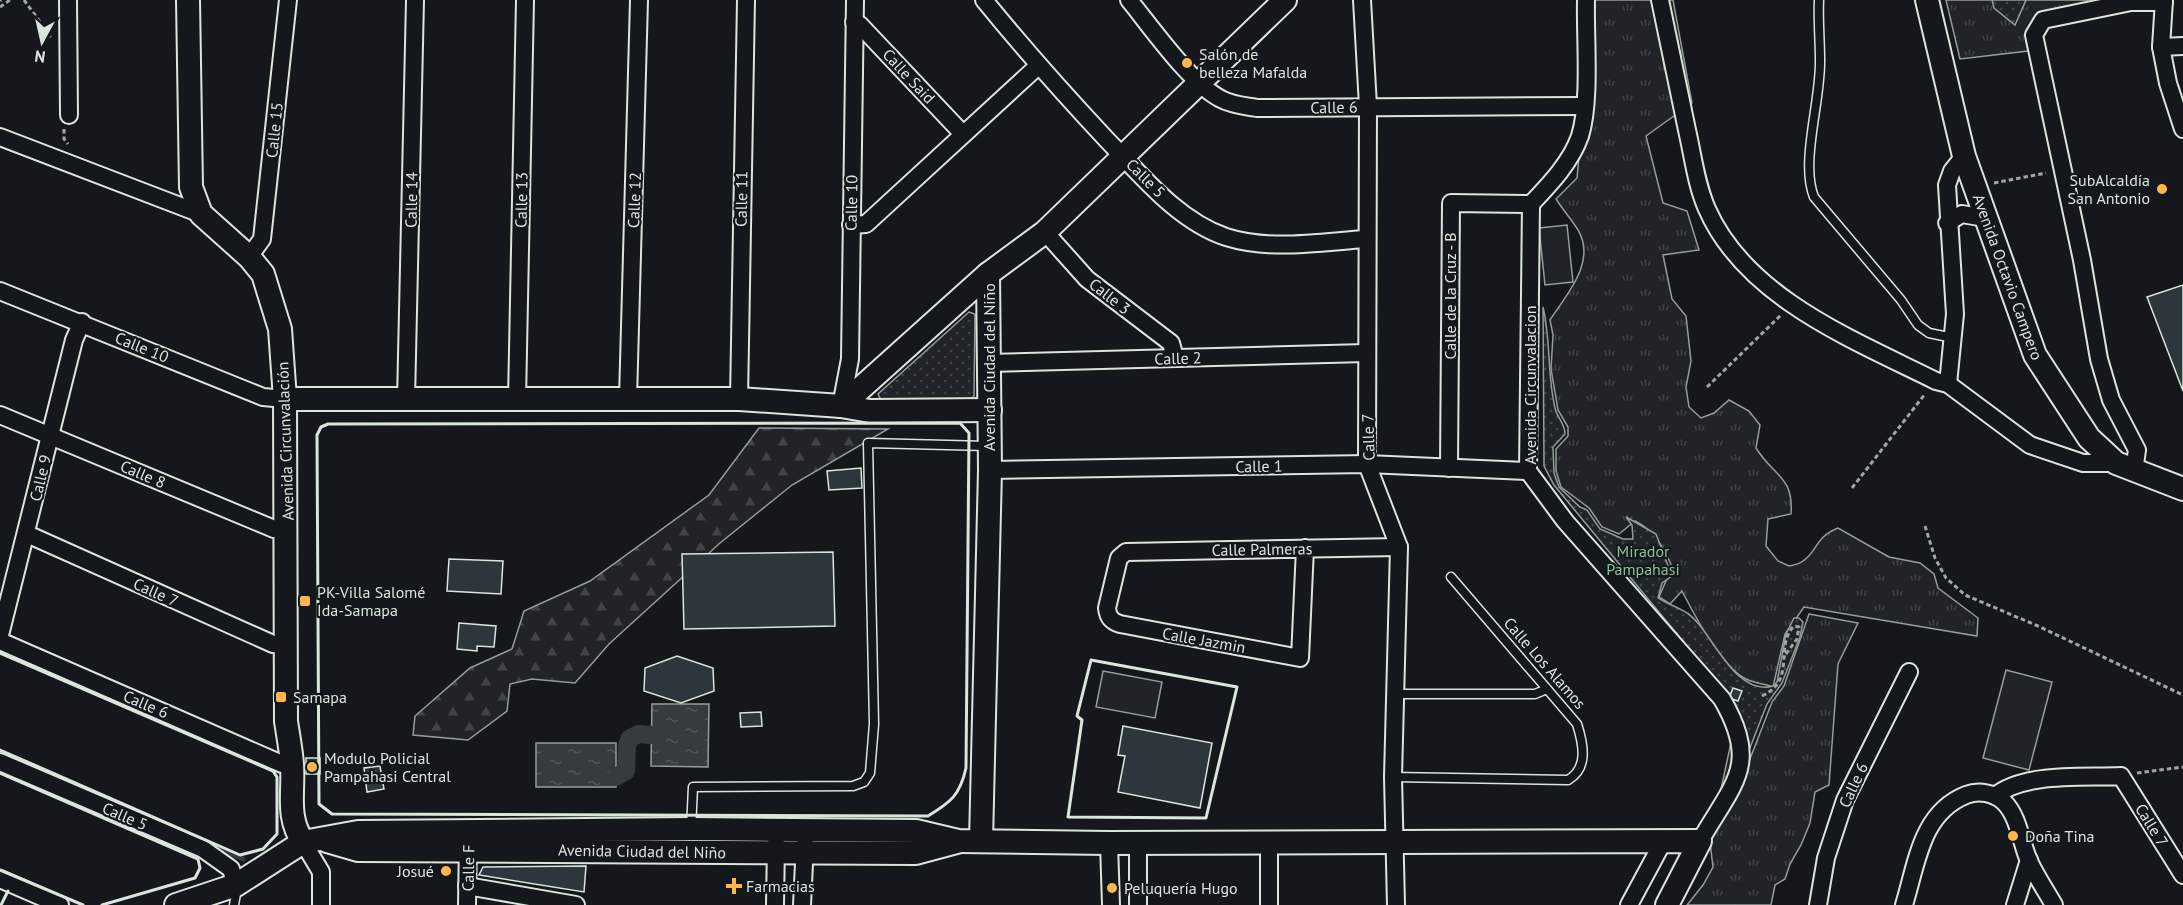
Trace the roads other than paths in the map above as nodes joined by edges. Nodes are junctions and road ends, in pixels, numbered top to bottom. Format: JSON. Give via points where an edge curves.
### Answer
{"nodes":[{"id":1,"x":68,"y":0,"type":"edge"},
{"id":2,"x":188,"y":0,"type":"edge"},
{"id":3,"x":288,"y":0,"type":"edge"},
{"id":4,"x":415,"y":0,"type":"edge"},
{"id":5,"x":525,"y":0,"type":"edge"},
{"id":6,"x":639,"y":0,"type":"edge"},
{"id":7,"x":746,"y":0,"type":"edge"},
{"id":8,"x":855,"y":0,"type":"edge"},
{"id":9,"x":984,"y":0,"type":"edge"},
{"id":10,"x":1129,"y":0,"type":"edge"},
{"id":11,"x":1285,"y":0,"type":"edge"},
{"id":12,"x":1362,"y":0,"type":"edge"},
{"id":13,"x":1586,"y":0,"type":"edge"},
{"id":14,"x":1660,"y":0,"type":"edge"},
{"id":15,"x":1819,"y":0,"type":"edge"},
{"id":16,"x":1927,"y":0,"type":"edge"},
{"id":17,"x":2130,"y":1,"type":"edge"},
{"id":18,"x":2164,"y":1,"type":"edge"},
{"id":19,"x":854,"y":22,"type":"junction"},
{"id":20,"x":2183,"y":46,"type":"edge"},
{"id":21,"x":2161,"y":47,"type":"junction"},
{"id":22,"x":1038,"y":66,"type":"junction"},
{"id":23,"x":1198,"y":82,"type":"junction"},
{"id":24,"x":1368,"y":106,"type":"junction"},
{"id":25,"x":1584,"y":106,"type":"junction"},
{"id":26,"x":69,"y":116,"type":"road end"},
{"id":27,"x":2183,"y":129,"type":"edge"},
{"id":28,"x":962,"y":133,"type":"junction"},
{"id":29,"x":0,"y":137,"type":"edge"},
{"id":30,"x":1964,"y":156,"type":"junction"},
{"id":31,"x":1124,"y":157,"type":"junction"},
{"id":32,"x":1531,"y":204,"type":"junction"},
{"id":33,"x":201,"y":214,"type":"junction"},
{"id":34,"x":1985,"y":218,"type":"junction"},
{"id":35,"x":1947,"y":223,"type":"junction"},
{"id":36,"x":851,"y":225,"type":"junction"},
{"id":37,"x":1045,"y":232,"type":"junction"},
{"id":38,"x":1366,"y":239,"type":"junction"},
{"id":39,"x":249,"y":257,"type":"junction"},
{"id":40,"x":988,"y":274,"type":"junction"},
{"id":41,"x":0,"y":291,"type":"edge"},
{"id":42,"x":82,"y":322,"type":"junction"},
{"id":43,"x":1953,"y":338,"type":"junction"},
{"id":44,"x":1366,"y":353,"type":"junction"},
{"id":45,"x":1175,"y":358,"type":"junction"},
{"id":46,"x":989,"y":363,"type":"junction"},
{"id":47,"x":1942,"y":382,"type":"junction"},
{"id":48,"x":285,"y":399,"type":"junction"},
{"id":49,"x":628,"y":399,"type":"junction"},
{"id":50,"x":739,"y":399,"type":"junction"},
{"id":51,"x":406,"y":400,"type":"junction"},
{"id":52,"x":517,"y":400,"type":"junction"},
{"id":53,"x":841,"y":405,"type":"junction"},
{"id":54,"x":990,"y":410,"type":"junction"},
{"id":55,"x":0,"y":415,"type":"edge"},
{"id":56,"x":50,"y":436,"type":"junction"},
{"id":57,"x":990,"y":446,"type":"junction"},
{"id":58,"x":1367,"y":464,"type":"junction"},
{"id":59,"x":2125,"y":467,"type":"junction"},
{"id":60,"x":1449,"y":468,"type":"junction"},
{"id":61,"x":990,"y":470,"type":"junction"},
{"id":62,"x":1528,"y":471,"type":"junction"},
{"id":63,"x":2183,"y":489,"type":"edge"},
{"id":64,"x":287,"y":529,"type":"junction"},
{"id":65,"x":27,"y":534,"type":"junction"},
{"id":66,"x":1399,"y":547,"type":"junction"},
{"id":67,"x":1305,"y":548,"type":"junction"},
{"id":68,"x":1451,"y":577,"type":"dead end"},
{"id":69,"x":1109,"y":618,"type":"joint"},
{"id":70,"x":0,"y":635,"type":"edge"},
{"id":71,"x":0,"y":641,"type":"edge"},
{"id":72,"x":286,"y":645,"type":"junction"},
{"id":73,"x":1909,"y":672,"type":"dead end"},
{"id":74,"x":1547,"y":689,"type":"junction"},
{"id":75,"x":1394,"y":694,"type":"junction"},
{"id":76,"x":0,"y":762,"type":"edge"},
{"id":77,"x":292,"y":764,"type":"junction"},
{"id":78,"x":1393,"y":777,"type":"junction"},
{"id":79,"x":1995,"y":796,"type":"junction"},
{"id":80,"x":691,"y":830,"type":"junction"},
{"id":81,"x":468,"y":840,"type":"junction"},
{"id":82,"x":1664,"y":840,"type":"junction"},
{"id":83,"x":314,"y":841,"type":"junction"},
{"id":84,"x":776,"y":841,"type":"junction"},
{"id":85,"x":805,"y":841,"type":"junction"},
{"id":86,"x":981,"y":841,"type":"junction"},
{"id":87,"x":1269,"y":841,"type":"junction"},
{"id":88,"x":1396,"y":841,"type":"junction"},
{"id":89,"x":1700,"y":841,"type":"junction"},
{"id":90,"x":1109,"y":843,"type":"junction"},
{"id":91,"x":1138,"y":843,"type":"junction"},
{"id":92,"x":2029,"y":860,"type":"junction"},
{"id":93,"x":2183,"y":875,"type":"edge"},
{"id":94,"x":0,"y":879,"type":"edge"},
{"id":95,"x":467,"y":886,"type":"junction"},
{"id":96,"x":235,"y":895,"type":"edge"},
{"id":97,"x":60,"y":905,"type":"edge"},
{"id":98,"x":176,"y":905,"type":"edge"},
{"id":99,"x":321,"y":905,"type":"edge"},
{"id":100,"x":467,"y":905,"type":"edge"},
{"id":101,"x":576,"y":905,"type":"edge"},
{"id":102,"x":775,"y":905,"type":"edge"},
{"id":103,"x":802,"y":905,"type":"edge"},
{"id":104,"x":1111,"y":905,"type":"edge"},
{"id":105,"x":1138,"y":905,"type":"edge"},
{"id":106,"x":1269,"y":905,"type":"edge"},
{"id":107,"x":1396,"y":905,"type":"edge"},
{"id":108,"x":1629,"y":905,"type":"edge"},
{"id":109,"x":1667,"y":905,"type":"edge"},
{"id":110,"x":1818,"y":905,"type":"edge"},
{"id":111,"x":1904,"y":905,"type":"edge"},
{"id":112,"x":2016,"y":905,"type":"edge"},
{"id":113,"x":2054,"y":905,"type":"edge"}],
"edges":[{"from":1,"to":26,"type":"street"},
{"from":2,"to":33,"type":"main road","name":"Avenida Circunvalación","via":[[191,187]]},
{"from":3,"to":39,"type":"street","name":"Calle 15","via":[[262,239]]},
{"from":4,"to":51,"type":"street","name":"Calle 14"},
{"from":5,"to":52,"type":"street","name":"Calle 13"},
{"from":6,"to":49,"type":"street","name":"Calle 12"},
{"from":7,"to":50,"type":"street","name":"Calle 11"},
{"from":8,"to":19,"type":"street","name":"Calle 10"},
{"from":9,"to":22,"type":"street","name":"Calle 5"},
{"from":10,"to":23,"type":"street","name":"Calle 6"},
{"from":11,"to":23,"type":"main road","name":"Avenida Ciudad del Niño"},
{"from":12,"to":24,"type":"street","name":"Calle 7"},
{"from":13,"to":25,"type":"street"},
{"from":14,"to":47,"type":"street","via":[[1695,174],[1721,235],[1791,306]]},
{"from":15,"to":43,"type":"lane","via":[[1820,60],[1808,183],[1814,197],[1918,325],[1929,333]]},
{"from":16,"to":30,"type":"main road","name":"Avenida Octavio Campero"},
{"from":17,"to":18,"type":"street"},
{"from":17,"to":59,"type":"street","via":[[2043,20],[2036,28],[2035,45],[2099,359],[2111,400],[2138,450]]},
{"from":18,"to":21,"type":"street"},
{"from":19,"to":28,"type":"street","name":"Calle Said"},
{"from":19,"to":36,"type":"street","name":"Calle 10"},
{"from":20,"to":21,"type":"street"},
{"from":21,"to":27,"type":"street"},
{"from":22,"to":28,"type":"street"},
{"from":22,"to":31,"type":"street","name":"Calle 5"},
{"from":23,"to":24,"type":"street","name":"Calle 6","via":[[1220,99],[1257,108]]},
{"from":23,"to":31,"type":"main road","name":"Avenida Ciudad del Niño"},
{"from":24,"to":25,"type":"street","name":"Calle 6"},
{"from":24,"to":38,"type":"street","name":"Calle 7"},
{"from":25,"to":32,"type":"street","via":[[1580,136],[1566,164]]},
{"from":28,"to":36,"type":"street","via":[[866,224]]},
{"from":29,"to":33,"type":"street"},
{"from":30,"to":34,"type":"main road","name":"Avenida Octavio Campero"},
{"from":30,"to":35,"type":"street","via":[[1947,185]]},
{"from":31,"to":37,"type":"main road","name":"Avenida Ciudad del Niño"},
{"from":31,"to":38,"type":"street","name":"Calle 5","via":[[1168,201],[1205,228],[1227,237],[1285,244]]},
{"from":32,"to":60,"type":"street","name":"Calle de la Cruz - B","via":[[1451,203]]},
{"from":32,"to":62,"type":"street","name":"Avenida Circunvalacion"},
{"from":33,"to":39,"type":"main road","name":"Avenida Circunvalación"},
{"from":34,"to":35,"type":"street","via":[[1962,214]]},
{"from":34,"to":59,"type":"main road","name":"Avenida Octavio Campero","via":[[2035,355],[2089,438]]},
{"from":35,"to":43,"type":"street","via":[[1955,314]]},
{"from":36,"to":53,"type":"street","name":"Calle 10","via":[[850,359]]},
{"from":37,"to":40,"type":"main road","name":"Avenida Ciudad del Niño"},
{"from":37,"to":45,"type":"street","name":"Calle 3","via":[[1088,279],[1171,343]]},
{"from":38,"to":44,"type":"street","name":"Calle 7"},
{"from":39,"to":48,"type":"main road","name":"Avenida Circunvalación","via":[[263,274],[280,329]]},
{"from":40,"to":46,"type":"main road","name":"Avenida Ciudad del Niño"},
{"from":40,"to":53,"type":"main road"},
{"from":41,"to":42,"type":"street","name":"Calle 10"},
{"from":42,"to":48,"type":"street","name":"Calle 10","via":[[262,397]]},
{"from":42,"to":56,"type":"street","name":"Calle 9"},
{"from":43,"to":47,"type":"street"},
{"from":44,"to":45,"type":"street","name":"Calle 2"},
{"from":44,"to":58,"type":"street","name":"Calle 7"},
{"from":45,"to":46,"type":"street","name":"Calle 2"},
{"from":46,"to":54,"type":"main road","name":"Avenida Ciudad del Niño"},
{"from":47,"to":59,"type":"street","via":[[2031,445],[2083,463]]},
{"from":48,"to":51,"type":"main road"},
{"from":48,"to":64,"type":"main road","name":"Avenida Circunvalación"},
{"from":49,"to":50,"type":"main road"},
{"from":49,"to":52,"type":"main road"},
{"from":50,"to":53,"type":"main road"},
{"from":51,"to":52,"type":"main road"},
{"from":53,"to":54,"type":"main road","via":[[870,411]]},
{"from":54,"to":57,"type":"main road","name":"Avenida Ciudad del Niño"},
{"from":55,"to":56,"type":"street","name":"Calle 8"},
{"from":56,"to":64,"type":"street","name":"Calle 8","via":[[274,529]]},
{"from":56,"to":65,"type":"street","name":"Calle 9"},
{"from":57,"to":61,"type":"main road","name":"Avenida Ciudad del Niño"},
{"from":57,"to":80,"type":"lane","via":[[868,443],[874,724],[870,773],[864,782],[853,786],[693,787]]},
{"from":58,"to":60,"type":"street","name":"Calle 1"},
{"from":58,"to":61,"type":"street","name":"Calle 1"},
{"from":58,"to":66,"type":"street","name":"Calle 7"},
{"from":59,"to":63,"type":"main road","name":"Avenida Octavio Campero"},
{"from":60,"to":62,"type":"street","name":"Calle 1"},
{"from":61,"to":86,"type":"main road","name":"Avenida Ciudad del Niño"},
{"from":62,"to":89,"type":"street","name":"Avenida Circunvalacion","via":[[1565,521],[1722,699],[1737,726],[1742,749],[1740,773]]},
{"from":64,"to":72,"type":"main road","name":"Avenida Circunvalación"},
{"from":65,"to":70,"type":"street","name":"Calle 9"},
{"from":65,"to":72,"type":"street","name":"Calle 7","via":[[273,644]]},
{"from":66,"to":67,"type":"street","name":"Calle Palmeras"},
{"from":66,"to":75,"type":"street","name":"Calle 7"},
{"from":67,"to":69,"type":"street","name":"Calle Palmeras","via":[[1126,552],[1119,558],[1107,608]]},
{"from":67,"to":69,"type":"street","name":"Calle Jazmin","via":[[1300,657],[1120,624]]},
{"from":68,"to":74,"type":"lane","name":"Calle Los Alamos"},
{"from":71,"to":77,"type":"street","name":"Calle 6","via":[[282,764]]},
{"from":72,"to":77,"type":"main road","name":"Avenida Circunvalación","via":[[286,721]]},
{"from":73,"to":110,"type":"street","name":"Calle 6","via":[[1845,800],[1826,858]]},
{"from":74,"to":75,"type":"lane","via":[[1535,694]]},
{"from":74,"to":78,"type":"lane","name":"Calle Los Alamos","via":[[1577,724],[1584,745],[1582,764],[1569,780]]},
{"from":75,"to":78,"type":"street","name":"Calle 7"},
{"from":76,"to":96,"type":"street","name":"Calle 5","via":[[203,849],[231,869]]},
{"from":77,"to":83,"type":"main road","name":"Avenida Circunvalación","via":[[294,827]]},
{"from":78,"to":88,"type":"street","name":"Calle 7"},
{"from":79,"to":92,"type":"street","via":[[2013,814]]},
{"from":79,"to":93,"type":"street","name":"Calle 7","via":[[2026,781],[2121,776]]},
{"from":79,"to":111,"type":"street","via":[[1973,792],[1943,807],[1931,821]]},
{"from":80,"to":81,"type":"main road","name":"Avenida Ciudad del Niño"},
{"from":80,"to":84,"type":"main road","name":"Avenida Ciudad del Niño"},
{"from":81,"to":83,"type":"main road","name":"Avenida Ciudad del Niño","via":[[358,849]]},
{"from":81,"to":84,"type":"main road","name":"Avenida Ciudad del Niño"},
{"from":81,"to":95,"type":"street","name":"Calle F"},
{"from":82,"to":88,"type":"main road"},
{"from":82,"to":89,"type":"main road"},
{"from":82,"to":108,"type":"street"},
{"from":83,"to":96,"type":"main road"},
{"from":83,"to":99,"type":"street","name":"Avenida Circunvalación","via":[[321,872]]},
{"from":84,"to":85,"type":"main road","name":"Avenida Ciudad del Niño"},
{"from":84,"to":102,"type":"street"},
{"from":85,"to":86,"type":"main road","name":"Avenida Ciudad del Niño","via":[[916,853],[958,841]]},
{"from":85,"to":103,"type":"street"},
{"from":86,"to":90,"type":"main road"},
{"from":87,"to":88,"type":"main road"},
{"from":87,"to":91,"type":"main road"},
{"from":87,"to":106,"type":"street"},
{"from":88,"to":107,"type":"street","name":"Calle 7"},
{"from":89,"to":109,"type":"main road"},
{"from":90,"to":91,"type":"main road"},
{"from":90,"to":104,"type":"street"},
{"from":91,"to":105,"type":"street"},
{"from":92,"to":112,"type":"street"},
{"from":92,"to":113,"type":"street"},
{"from":94,"to":97,"type":"street"},
{"from":95,"to":100,"type":"street","name":"Calle F"},
{"from":95,"to":101,"type":"street"},
{"from":96,"to":98,"type":"main road"}]}
